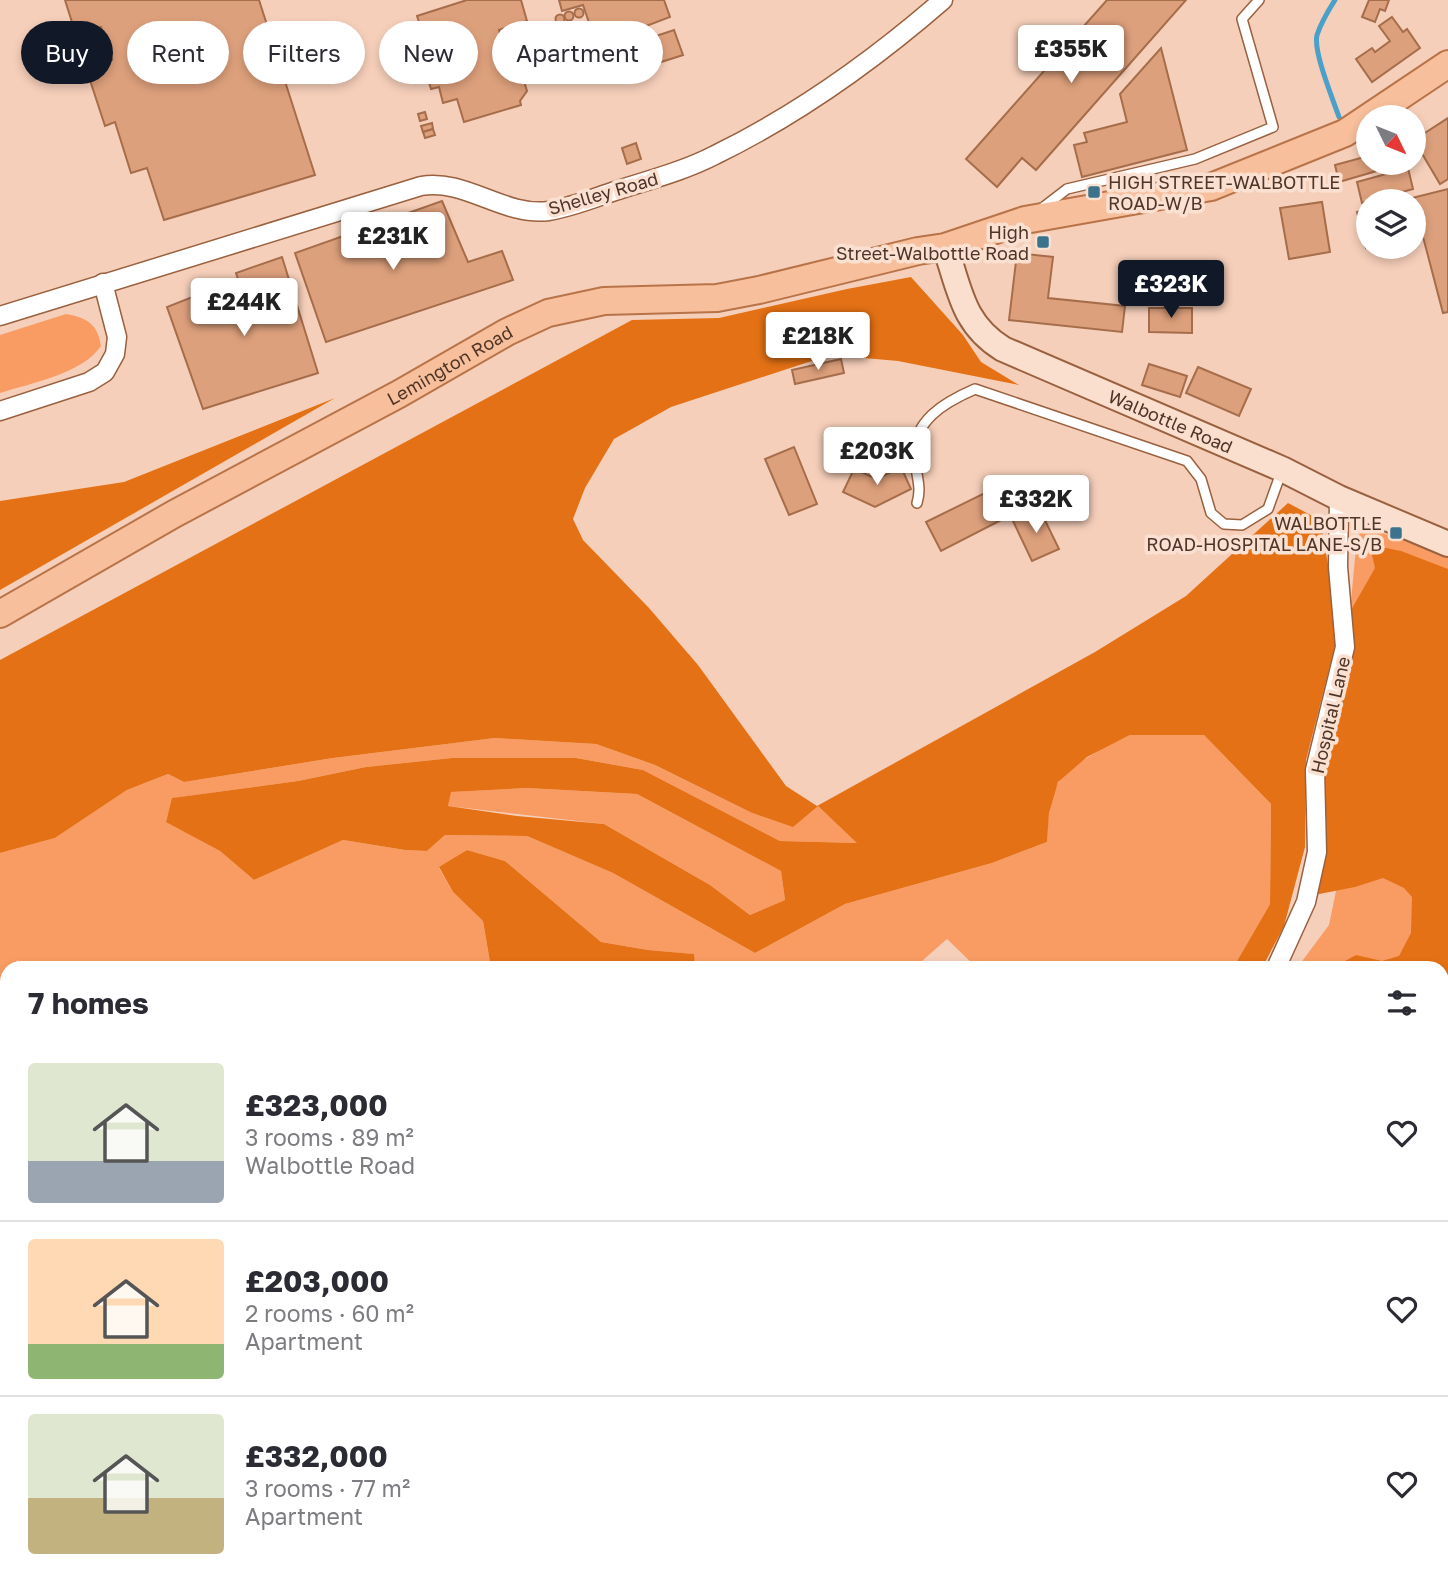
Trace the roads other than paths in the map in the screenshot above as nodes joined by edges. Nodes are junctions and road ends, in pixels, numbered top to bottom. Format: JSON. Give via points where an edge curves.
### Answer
{"nodes":[{"id":1,"x":943,"y":0,"type":"edge"},
{"id":2,"x":1258,"y":0,"type":"edge"},
{"id":3,"x":1448,"y":64,"type":"edge"},
{"id":4,"x":1025,"y":220,"type":"junction"},
{"id":5,"x":945,"y":247,"type":"junction"},
{"id":6,"x":103,"y":283,"type":"junction"},
{"id":7,"x":0,"y":316,"type":"edge"},
{"id":8,"x":0,"y":411,"type":"edge"},
{"id":9,"x":1282,"y":469,"type":"junction"},
{"id":10,"x":1339,"y":498,"type":"junction"},
{"id":11,"x":917,"y":503,"type":"dead end"},
{"id":12,"x":1448,"y":544,"type":"edge"},
{"id":13,"x":0,"y":614,"type":"edge"},
{"id":14,"x":1279,"y":961,"type":"edge"}],
"edges":[{"from":1,"to":6,"type":"street","name":"Shelley Road","via":[[855,69],[781,119],[714,156],[666,175],[549,211],[521,209],[441,184],[421,186]]},
{"from":2,"to":4,"type":"lane","via":[[1242,19],[1273,127],[1195,159],[1067,189]]},
{"from":3,"to":4,"type":"main road","name":"Lemington Road","via":[[1345,133],[1211,187]]},
{"from":4,"to":5,"type":"main road","name":"Lemington Road"},
{"from":5,"to":9,"type":"street","name":"Walbottle Road","via":[[967,312],[988,340]]},
{"from":5,"to":13,"type":"main road","name":"Lemington Road","via":[[727,296],[604,301],[548,313],[174,514]]},
{"from":6,"to":7,"type":"street","name":"Shelley Road"},
{"from":6,"to":8,"type":"street","via":[[117,337],[115,354],[105,372],[89,382]]},
{"from":9,"to":10,"type":"street","name":"Walbottle Road"},
{"from":9,"to":11,"type":"lane","via":[[1268,509],[1242,525],[1224,524],[1211,513],[1201,479],[1186,461],[975,389],[933,412],[919,432],[914,456],[921,492]]},
{"from":10,"to":12,"type":"street","name":"Walbottle Road"},
{"from":10,"to":14,"type":"street","name":"Hospital Lane","via":[[1338,567],[1345,646],[1315,770],[1317,852],[1306,902]]}]}
